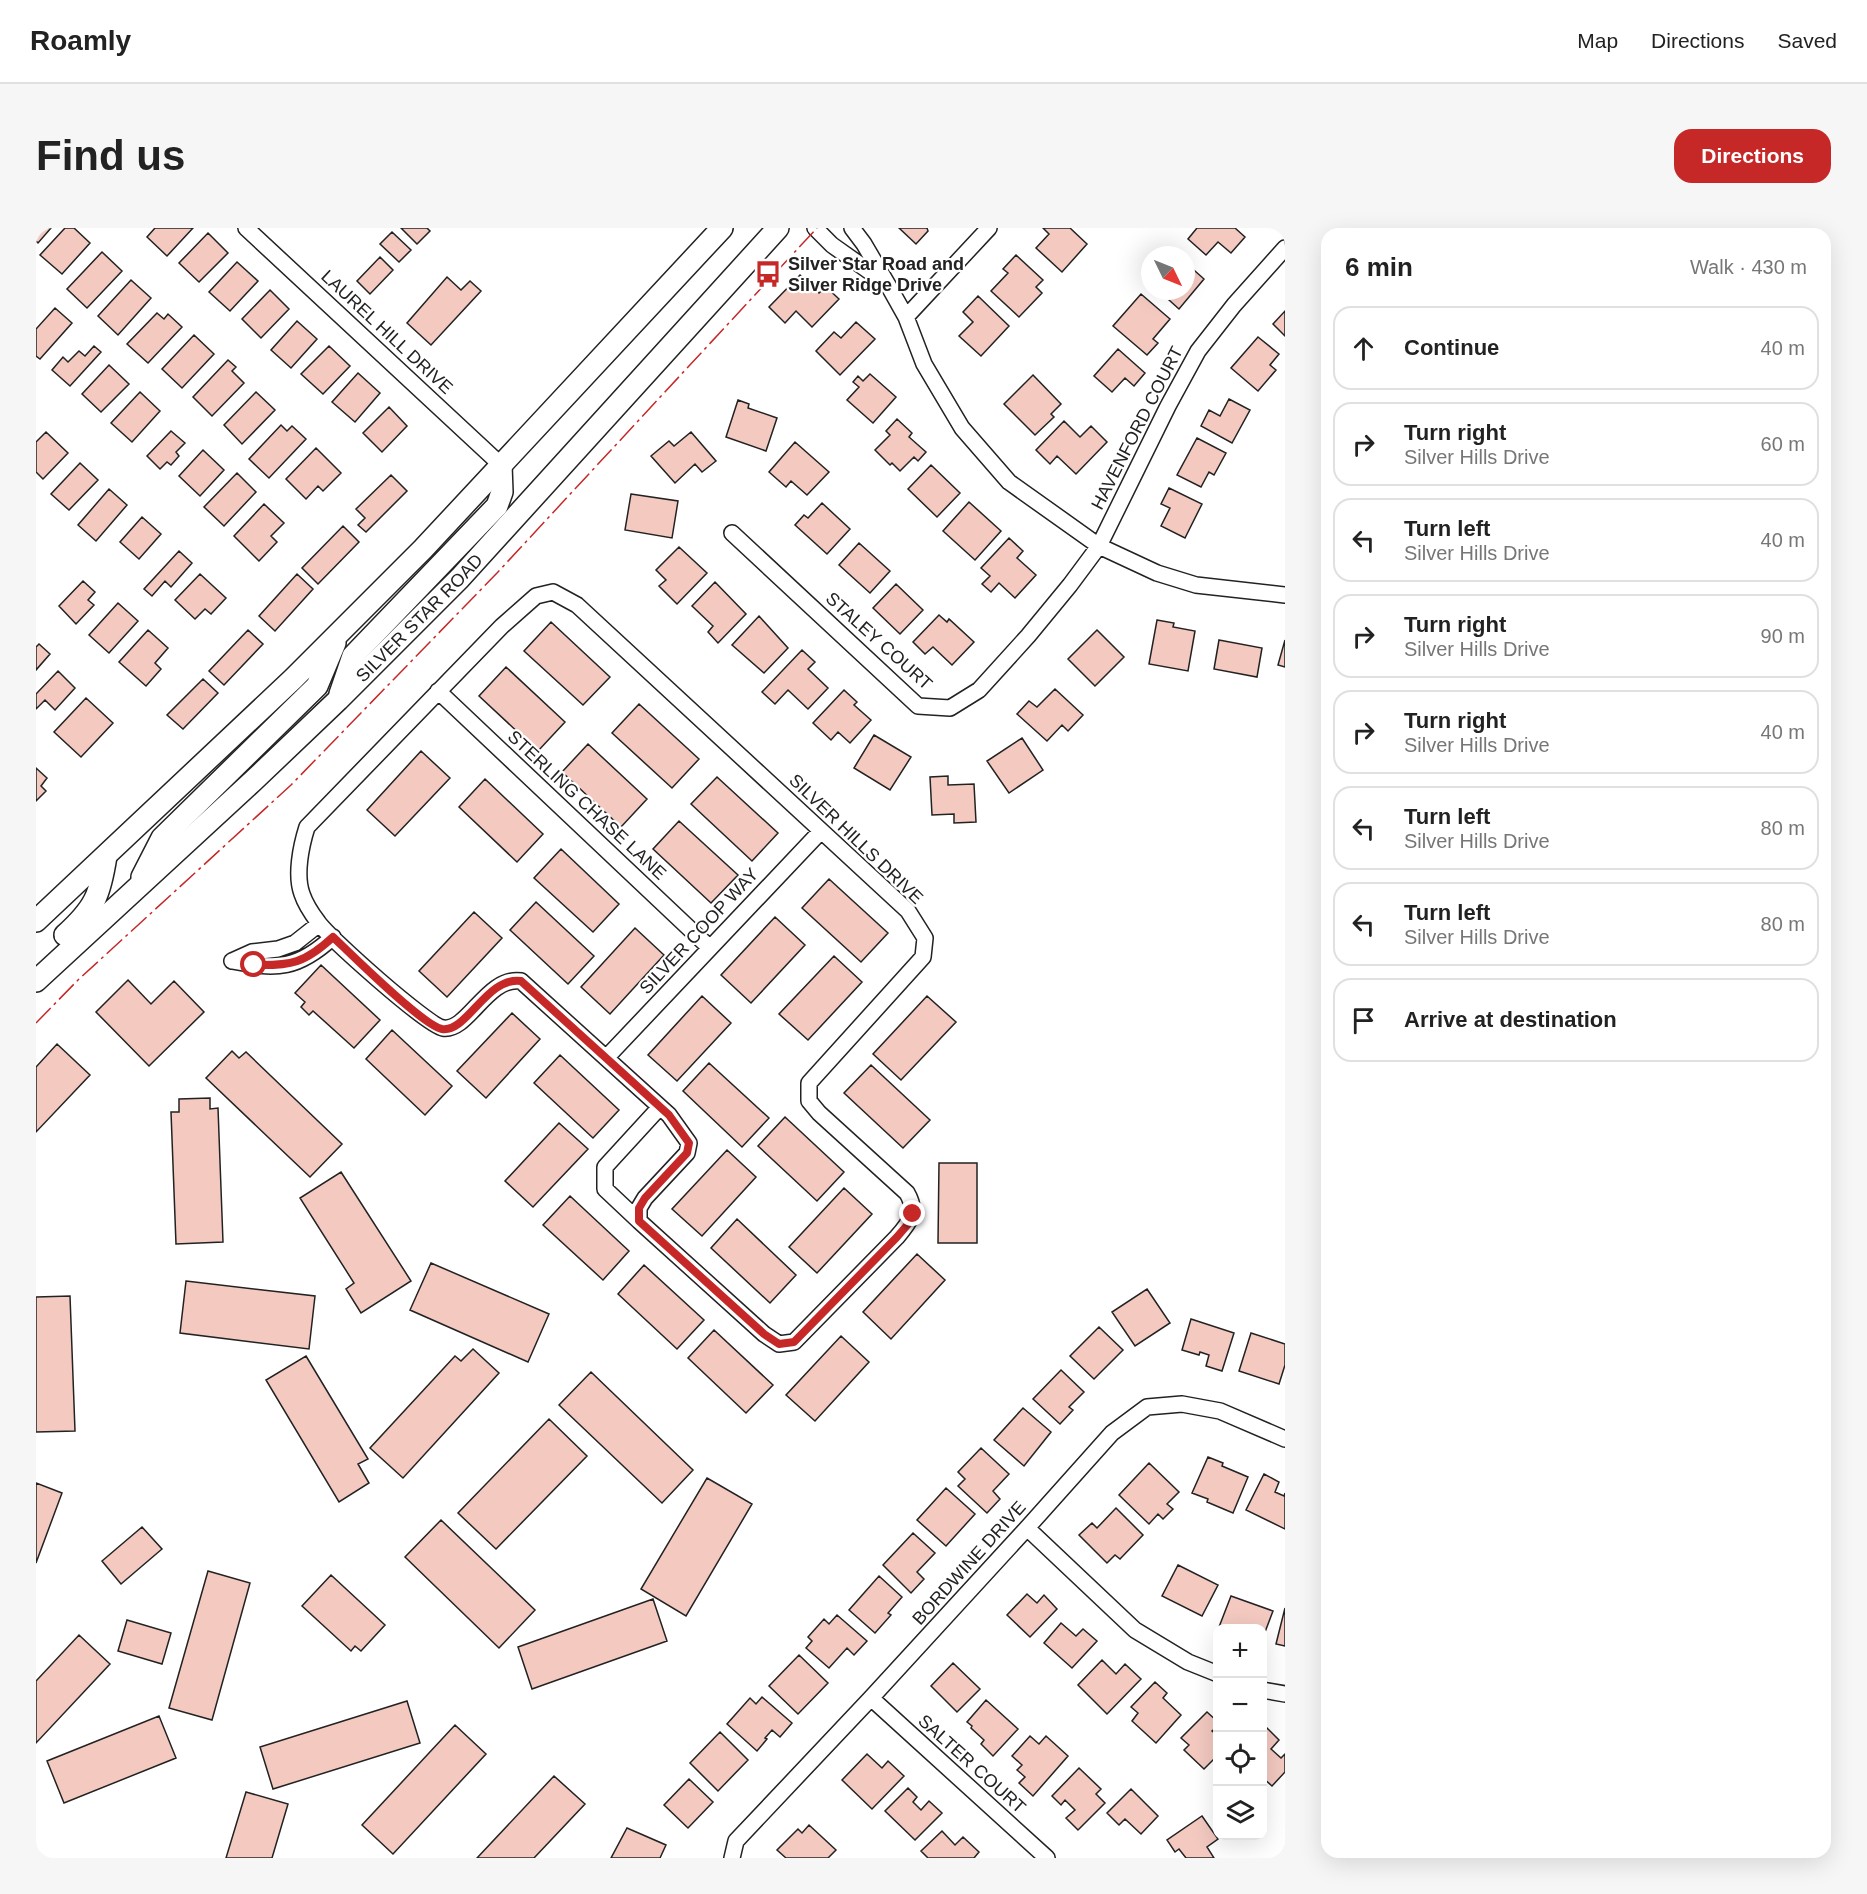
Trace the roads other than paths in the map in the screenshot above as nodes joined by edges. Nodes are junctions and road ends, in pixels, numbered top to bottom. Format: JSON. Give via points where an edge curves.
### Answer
{"nodes":[{"id":1,"x":246,"y":228,"type":"edge"},
{"id":2,"x":722,"y":228,"type":"edge"},
{"id":3,"x":778,"y":228,"type":"edge"},
{"id":4,"x":815,"y":228,"type":"edge"},
{"id":5,"x":852,"y":228,"type":"edge"},
{"id":6,"x":988,"y":228,"type":"edge"},
{"id":7,"x":1285,"y":248,"type":"edge"},
{"id":8,"x":888,"y":285,"type":"junction"},
{"id":9,"x":906,"y":317,"type":"junction"},
{"id":10,"x":501,"y":465,"type":"junction"},
{"id":11,"x":732,"y":533,"type":"dead end"},
{"id":12,"x":1099,"y":546,"type":"junction"},
{"id":13,"x":1285,"y":595,"type":"edge"},
{"id":14,"x":340,"y":632,"type":"junction"},
{"id":15,"x":438,"y":692,"type":"junction"},
{"id":16,"x":338,"y":700,"type":"junction"},
{"id":17,"x":821,"y":831,"type":"junction"},
{"id":18,"x":106,"y":856,"type":"junction"},
{"id":19,"x":137,"y":888,"type":"junction"},
{"id":20,"x":36,"y":921,"type":"edge"},
{"id":21,"x":319,"y":924,"type":"junction"},
{"id":22,"x":333,"y":937,"type":"junction"},
{"id":23,"x":710,"y":948,"type":"junction"},
{"id":24,"x":36,"y":962,"type":"edge"},
{"id":25,"x":36,"y":981,"type":"edge"},
{"id":26,"x":606,"y":1058,"type":"junction"},
{"id":27,"x":660,"y":1107,"type":"junction"},
{"id":28,"x":639,"y":1221,"type":"junction"},
{"id":29,"x":1285,"y":1439,"type":"edge"},
{"id":30,"x":1027,"y":1528,"type":"junction"},
{"id":31,"x":1213,"y":1672,"type":"edge"},
{"id":32,"x":1267,"y":1691,"type":"edge"},
{"id":33,"x":1285,"y":1694,"type":"edge"},
{"id":34,"x":871,"y":1698,"type":"junction"},
{"id":35,"x":732,"y":1858,"type":"edge"},
{"id":36,"x":1047,"y":1858,"type":"edge"}],
"edges":[{"from":1,"to":10,"type":"street","name":"LAUREL HILL DRIVE"},
{"from":2,"to":10,"type":"main road"},
{"from":3,"to":16,"type":"main road","name":"SILVER STAR ROAD","via":[[460,578]]},
{"from":4,"to":8,"type":"street"},
{"from":5,"to":8,"type":"street"},
{"from":6,"to":9,"type":"street"},
{"from":7,"to":12,"type":"street","name":"HAVENFORD COURT","via":[[1198,351]]},
{"from":8,"to":9,"type":"street"},
{"from":9,"to":12,"type":"street","via":[[924,364],[962,428],[1009,482]]},
{"from":10,"to":14,"type":"main road"},
{"from":10,"to":16,"type":"main road","via":[[502,492],[497,506],[353,656]]},
{"from":11,"to":12,"type":"street","name":"STALEY COURT","via":[[918,706],[950,708],[979,690]]},
{"from":12,"to":13,"type":"street","via":[[1157,573],[1196,585]]},
{"from":14,"to":18,"type":"main road"},
{"from":14,"to":19,"type":"main road","via":[[317,686],[162,837]]},
{"from":15,"to":17,"type":"street","name":"SILVER HILLS DRIVE","via":[[527,603],[553,592],[577,605]]},
{"from":15,"to":21,"type":"street","name":"SILVER HILLS DRIVE","via":[[307,827],[299,852],[302,893]]},
{"from":15,"to":23,"type":"street","name":"STERLING CHASE LANE"},
{"from":16,"to":19,"type":"main road","name":"SILVER STAR ROAD"},
{"from":17,"to":23,"type":"street","name":"SILVER COOP WAY"},
{"from":17,"to":28,"type":"street","name":"SILVER HILLS DRIVE","via":[[908,911],[925,938],[923,957],[809,1083],[808,1101],[907,1193],[913,1206],[909,1223],[794,1342],[779,1344]]},
{"from":18,"to":20,"type":"main road"},
{"from":18,"to":24,"type":"main road","via":[[94,905]]},
{"from":19,"to":25,"type":"main road","name":"SILVER STAR ROAD"},
{"from":21,"to":22,"type":"street","name":"SILVER HILLS DRIVE"},
{"from":21,"to":22,"type":"street","via":[[295,944],[252,952],[232,961],[291,964],[315,954]]},
{"from":22,"to":26,"type":"street","name":"SILVER HILLS DRIVE","via":[[385,986],[442,1029],[454,1027],[501,984],[521,981]]},
{"from":23,"to":26,"type":"street","name":"SILVER COOP WAY"},
{"from":26,"to":27,"type":"street","name":"SILVER HILLS DRIVE"},
{"from":27,"to":28,"type":"street","name":"SILVER HILLS DRIVE","via":[[689,1143],[687,1153],[645,1198],[639,1208]]},
{"from":27,"to":28,"type":"street","via":[[605,1167],[604,1189]]},
{"from":29,"to":30,"type":"street","name":"BORDWINE DRIVE","via":[[1220,1411],[1182,1404],[1147,1407],[1112,1433]]},
{"from":30,"to":31,"type":"street","via":[[1135,1630],[1188,1662]]},
{"from":30,"to":34,"type":"street","name":"BORDWINE DRIVE"},
{"from":32,"to":33,"type":"street"},
{"from":34,"to":35,"type":"street","name":"BORDWINE DRIVE","via":[[736,1841]]},
{"from":34,"to":36,"type":"street","name":"SALTER COURT"}]}
